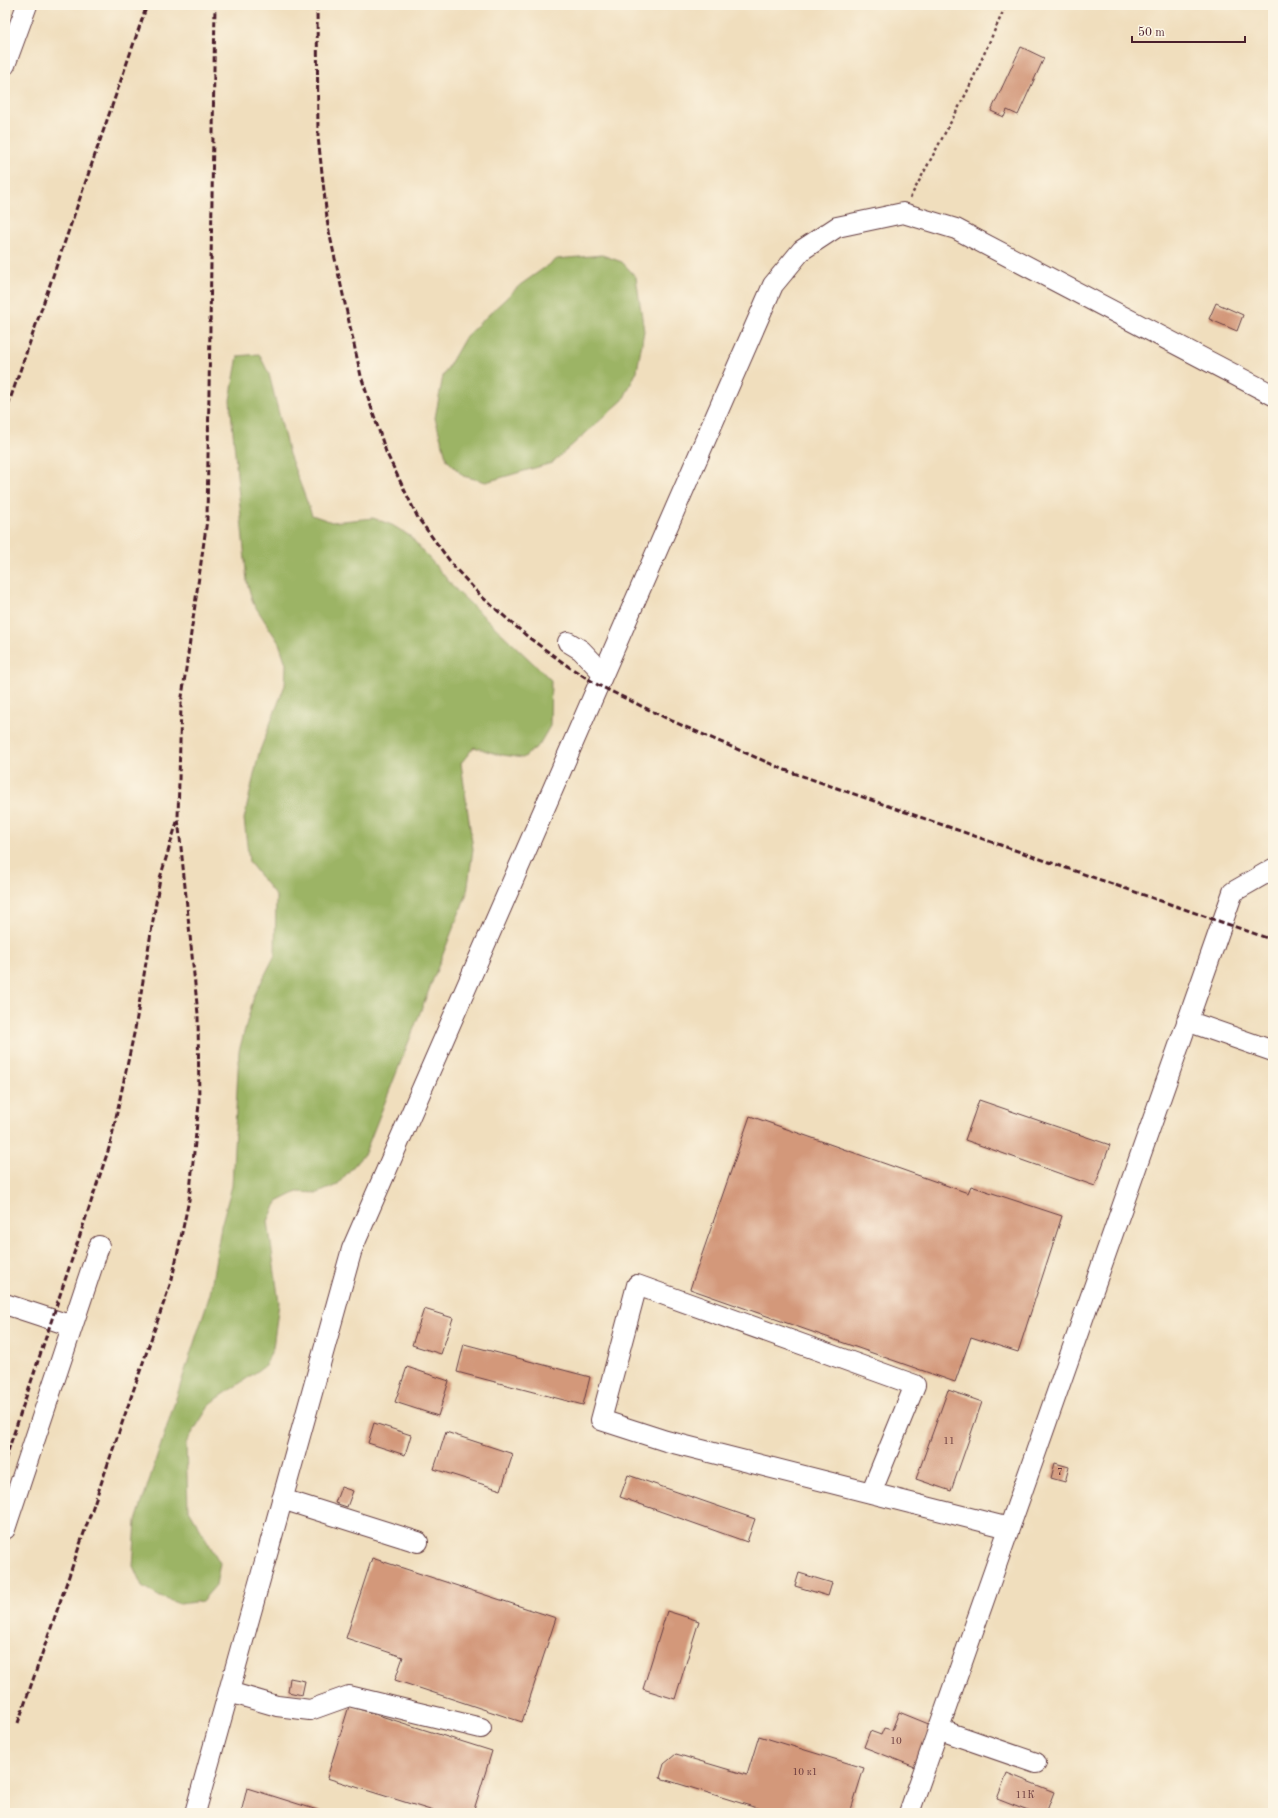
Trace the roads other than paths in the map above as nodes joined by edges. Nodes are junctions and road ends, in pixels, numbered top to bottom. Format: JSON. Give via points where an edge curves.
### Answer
{"nodes":[{"id":1,"x":27,"y":5,"type":"edge"},
{"id":2,"x":5,"y":65,"type":"edge"},
{"id":3,"x":1273,"y":395,"type":"edge"},
{"id":4,"x":568,"y":642,"type":"dead end"},
{"id":5,"x":603,"y":673,"type":"junction"},
{"id":6,"x":1273,"y":869,"type":"edge"},
{"id":7,"x":1187,"y":1021,"type":"junction"},
{"id":8,"x":1273,"y":1051,"type":"edge"},
{"id":9,"x":99,"y":1246,"type":"dead end"},
{"id":10,"x":5,"y":1304,"type":"edge"},
{"id":11,"x":72,"y":1326,"type":"junction"},
{"id":12,"x":871,"y":1493,"type":"junction"},
{"id":13,"x":282,"y":1500,"type":"junction"},
{"id":14,"x":1008,"y":1528,"type":"junction"},
{"id":15,"x":5,"y":1529,"type":"edge"},
{"id":16,"x":418,"y":1542,"type":"dead end"},
{"id":17,"x":229,"y":1692,"type":"junction"},
{"id":18,"x":481,"y":1728,"type":"dead end"},
{"id":19,"x":938,"y":1729,"type":"junction"},
{"id":20,"x":1036,"y":1763,"type":"dead end"},
{"id":21,"x":195,"y":1813,"type":"edge"},
{"id":22,"x":908,"y":1813,"type":"edge"}],
"edges":[{"from":1,"to":2,"type":"street"},
{"from":3,"to":5,"type":"street","via":[[956,229],[903,213],[837,227],[802,250],[773,286]]},
{"from":4,"to":5,"type":"street","via":[[581,650]]},
{"from":5,"to":13,"type":"street","via":[[352,1249]]},
{"from":6,"to":7,"type":"street","via":[[1233,892]]},
{"from":7,"to":8,"type":"street"},
{"from":7,"to":14,"type":"street"},
{"from":9,"to":11,"type":"street"},
{"from":10,"to":11,"type":"street"},
{"from":11,"to":15,"type":"street"},
{"from":12,"to":12,"type":"street","via":[[666,1441],[601,1420],[637,1285],[915,1384]]},
{"from":12,"to":14,"type":"street"},
{"from":13,"to":16,"type":"street"},
{"from":13,"to":17,"type":"street"},
{"from":14,"to":19,"type":"street"},
{"from":17,"to":18,"type":"street","via":[[277,1706],[310,1710],[349,1696]]},
{"from":17,"to":21,"type":"street"},
{"from":19,"to":20,"type":"street"},
{"from":19,"to":22,"type":"street"}]}
